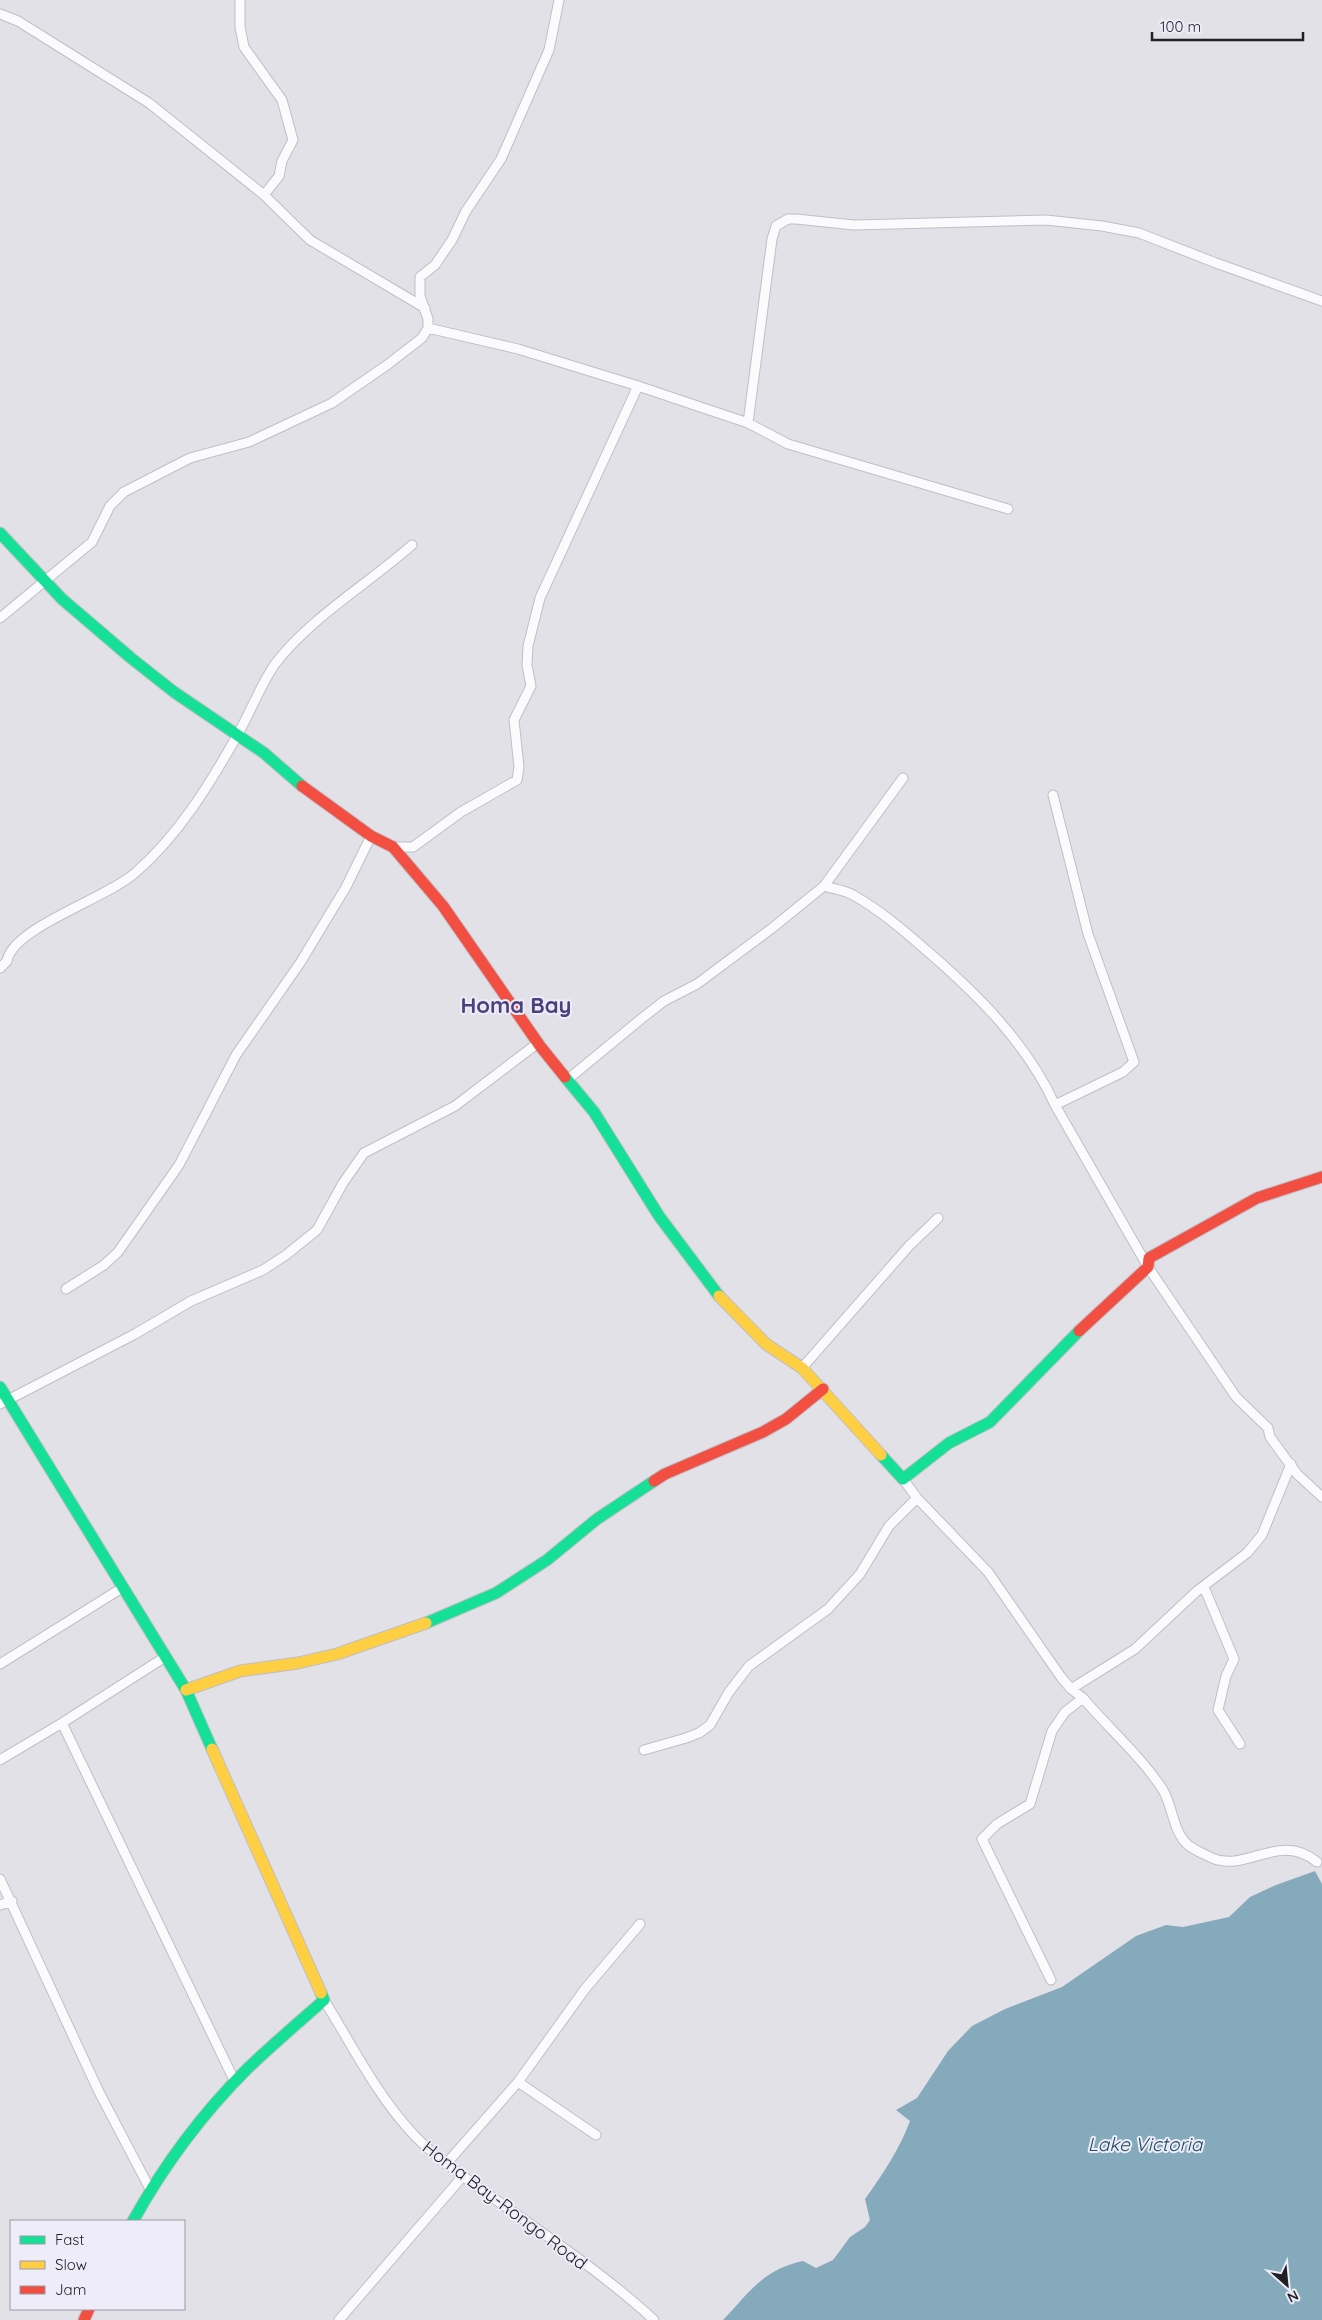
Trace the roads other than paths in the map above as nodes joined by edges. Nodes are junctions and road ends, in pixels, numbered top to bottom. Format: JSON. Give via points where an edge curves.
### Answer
{"nodes":[{"id":1,"x":240,"y":0,"type":"edge"},
{"id":2,"x":559,"y":0,"type":"edge"},
{"id":3,"x":0,"y":14,"type":"edge"},
{"id":4,"x":264,"y":195,"type":"junction"},
{"id":5,"x":1322,"y":301,"type":"edge"},
{"id":6,"x":425,"y":308,"type":"junction"},
{"id":7,"x":428,"y":328,"type":"junction"},
{"id":8,"x":638,"y":386,"type":"junction"},
{"id":9,"x":748,"y":423,"type":"junction"},
{"id":10,"x":1008,"y":509,"type":"dead end"},
{"id":11,"x":0,"y":533,"type":"edge"},
{"id":12,"x":412,"y":544,"type":"dead end"},
{"id":13,"x":44,"y":582,"type":"junction"},
{"id":14,"x":0,"y":618,"type":"edge"},
{"id":15,"x":239,"y":734,"type":"junction"},
{"id":16,"x":903,"y":778,"type":"dead end"},
{"id":17,"x":1053,"y":795,"type":"dead end"},
{"id":18,"x":370,"y":836,"type":"junction"},
{"id":19,"x":393,"y":847,"type":"junction"},
{"id":20,"x":824,"y":886,"type":"junction"},
{"id":21,"x":0,"y":968,"type":"edge"},
{"id":22,"x":540,"y":1046,"type":"junction"},
{"id":23,"x":567,"y":1080,"type":"junction"},
{"id":24,"x":1055,"y":1105,"type":"junction"},
{"id":25,"x":1322,"y":1177,"type":"edge"},
{"id":26,"x":938,"y":1218,"type":"dead end"},
{"id":27,"x":1148,"y":1267,"type":"junction"},
{"id":28,"x":66,"y":1289,"type":"dead end"},
{"id":29,"x":802,"y":1368,"type":"junction"},
{"id":30,"x":0,"y":1387,"type":"edge"},
{"id":31,"x":823,"y":1389,"type":"junction"},
{"id":32,"x":4,"y":1402,"type":"edge"},
{"id":33,"x":1291,"y":1464,"type":"junction"},
{"id":34,"x":903,"y":1479,"type":"junction"},
{"id":35,"x":1322,"y":1497,"type":"edge"},
{"id":36,"x":917,"y":1498,"type":"junction"},
{"id":37,"x":1204,"y":1587,"type":"junction"},
{"id":38,"x":122,"y":1588,"type":"junction"},
{"id":39,"x":165,"y":1657,"type":"junction"},
{"id":40,"x":0,"y":1664,"type":"edge"},
{"id":41,"x":186,"y":1690,"type":"junction"},
{"id":42,"x":1071,"y":1690,"type":"junction"},
{"id":43,"x":1083,"y":1698,"type":"junction"},
{"id":44,"x":62,"y":1724,"type":"junction"},
{"id":45,"x":1240,"y":1744,"type":"dead end"},
{"id":46,"x":644,"y":1750,"type":"dead end"},
{"id":47,"x":0,"y":1760,"type":"edge"},
{"id":48,"x":1317,"y":1862,"type":"dead end"},
{"id":49,"x":0,"y":1879,"type":"edge"},
{"id":50,"x":12,"y":1901,"type":"junction"},
{"id":51,"x":0,"y":1905,"type":"edge"},
{"id":52,"x":640,"y":1924,"type":"dead end"},
{"id":53,"x":1051,"y":1980,"type":"dead end"},
{"id":54,"x":324,"y":2000,"type":"junction"},
{"id":55,"x":236,"y":2082,"type":"junction"},
{"id":56,"x":518,"y":2082,"type":"junction"},
{"id":57,"x":596,"y":2135,"type":"dead end"},
{"id":58,"x":446,"y":2164,"type":"junction"},
{"id":59,"x":463,"y":2176,"type":"junction"},
{"id":60,"x":150,"y":2189,"type":"junction"},
{"id":61,"x":134,"y":2220,"type":"edge"},
{"id":62,"x":339,"y":2320,"type":"edge"},
{"id":63,"x":654,"y":2320,"type":"edge"}],
"edges":[{"from":1,"to":4,"type":"street","via":[[244,47],[282,100],[293,140],[282,161],[279,176]]},
{"from":2,"to":6,"type":"street","via":[[549,50],[501,159],[435,266],[420,277],[420,296]]},
{"from":3,"to":4,"type":"street","via":[[18,21],[149,103]]},
{"from":4,"to":6,"type":"street","via":[[310,240]]},
{"from":5,"to":9,"type":"street","via":[[1139,233],[1102,226],[1046,220],[854,226],[788,219],[776,226],[772,239]]},
{"from":6,"to":7,"type":"street"},
{"from":7,"to":8,"type":"street","via":[[518,349]]},
{"from":7,"to":13,"type":"street","via":[[422,338],[332,403],[249,442],[190,458],[124,492],[110,506],[92,542]]},
{"from":8,"to":9,"type":"street"},
{"from":8,"to":19,"type":"street","via":[[540,598],[528,646],[531,686],[514,720],[519,767],[517,780],[461,812],[413,847]]},
{"from":9,"to":10,"type":"street","via":[[788,444]]},
{"from":11,"to":13,"type":"main road"},
{"from":12,"to":15,"type":"street","via":[[296,640],[275,665]]},
{"from":13,"to":14,"type":"street"},
{"from":13,"to":15,"type":"main road","via":[[82,618],[167,686]]},
{"from":15,"to":18,"type":"main road","via":[[308,792]]},
{"from":15,"to":21,"type":"street","via":[[192,809],[150,859],[114,889],[28,933],[8,952],[7,961]]},
{"from":16,"to":20,"type":"street"},
{"from":17,"to":24,"type":"street","via":[[1088,934],[1134,1062],[1123,1072]]},
{"from":18,"to":19,"type":"main road"},
{"from":18,"to":28,"type":"street","via":[[346,887],[300,962],[236,1054],[174,1172],[118,1252]]},
{"from":19,"to":22,"type":"main road","via":[[442,906]]},
{"from":20,"to":23,"type":"street","via":[[712,973],[664,1001]]},
{"from":20,"to":24,"type":"street","via":[[851,894],[896,924],[961,980],[1014,1039],[1046,1085]]},
{"from":22,"to":23,"type":"main road"},
{"from":22,"to":32,"type":"street","via":[[538,1043],[455,1106],[364,1153],[317,1230],[286,1255],[263,1270],[191,1301]]},
{"from":23,"to":29,"type":"main road","via":[[594,1112],[659,1216],[717,1294],[766,1344]]},
{"from":24,"to":27,"type":"street"},
{"from":25,"to":27,"type":"main road","via":[[1257,1198],[1149,1258]]},
{"from":26,"to":29,"type":"street","via":[[909,1246]]},
{"from":27,"to":33,"type":"street","via":[[1236,1397],[1268,1428],[1270,1437]]},
{"from":27,"to":34,"type":"main road","via":[[1082,1328],[990,1422],[949,1443]]},
{"from":29,"to":31,"type":"main road"},
{"from":30,"to":32,"type":"main road"},
{"from":31,"to":34,"type":"main road"},
{"from":31,"to":41,"type":"main road","via":[[786,1419],[763,1432],[650,1483],[496,1594],[404,1632],[337,1654],[240,1671]]},
{"from":32,"to":38,"type":"main road"},
{"from":33,"to":35,"type":"street"},
{"from":33,"to":37,"type":"street","via":[[1262,1535],[1248,1553]]},
{"from":34,"to":36,"type":"street"},
{"from":36,"to":42,"type":"street","via":[[988,1572]]},
{"from":36,"to":46,"type":"street","via":[[889,1526],[860,1574],[828,1609],[749,1666],[710,1725],[686,1738]]},
{"from":37,"to":42,"type":"street","via":[[1135,1650]]},
{"from":37,"to":45,"type":"street","via":[[1234,1659],[1226,1676],[1218,1710]]},
{"from":38,"to":39,"type":"main road"},
{"from":38,"to":40,"type":"street"},
{"from":39,"to":41,"type":"main road"},
{"from":39,"to":44,"type":"street"},
{"from":41,"to":54,"type":"main road"},
{"from":42,"to":43,"type":"street"},
{"from":43,"to":48,"type":"street","via":[[1163,1791],[1177,1829],[1188,1845],[1213,1859],[1229,1861],[1292,1850],[1309,1855]]},
{"from":43,"to":53,"type":"street","via":[[1065,1712],[1052,1731],[1030,1804],[997,1824],[982,1839]]},
{"from":44,"to":47,"type":"street"},
{"from":44,"to":55,"type":"street"},
{"from":49,"to":50,"type":"street"},
{"from":50,"to":51,"type":"street"},
{"from":50,"to":60,"type":"street","via":[[99,2092]]},
{"from":52,"to":56,"type":"street","via":[[585,1989]]},
{"from":54,"to":55,"type":"main road"},
{"from":54,"to":58,"type":"street","name":"Homa Bay-Rongo Road","via":[[397,2118]]},
{"from":55,"to":60,"type":"main road","via":[[175,2151]]},
{"from":56,"to":57,"type":"street"},
{"from":56,"to":58,"type":"street"},
{"from":58,"to":59,"type":"street","name":"Homa Bay-Rongo Road"},
{"from":59,"to":62,"type":"street"},
{"from":59,"to":63,"type":"street","name":"Homa Bay-Rongo Road","via":[[603,2277]]},
{"from":60,"to":61,"type":"main road"}]}
